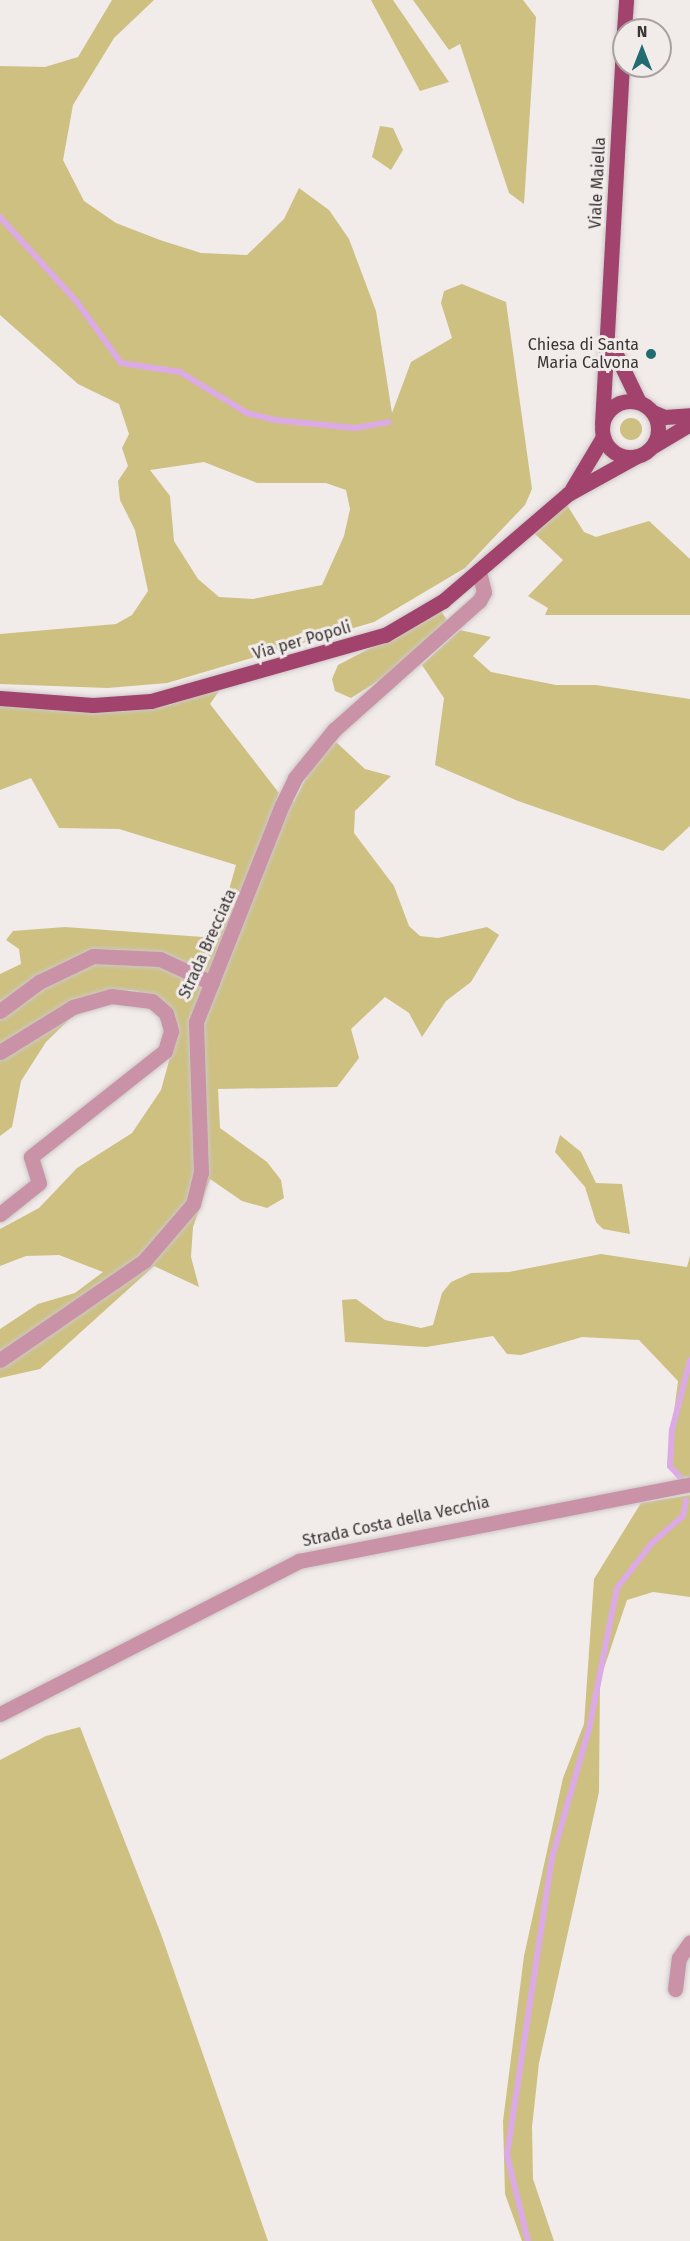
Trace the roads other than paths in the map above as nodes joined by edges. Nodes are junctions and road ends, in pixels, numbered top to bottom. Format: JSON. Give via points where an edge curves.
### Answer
{"nodes":[{"id":1,"x":626,"y":0,"type":"edge"},
{"id":2,"x":625,"y":18,"type":"edge"},
{"id":3,"x":622,"y":78,"type":"edge"},
{"id":4,"x":609,"y":337,"type":"junction"},
{"id":5,"x":639,"y":402,"type":"junction"},
{"id":6,"x":652,"y":412,"type":"junction"},
{"id":7,"x":690,"y":415,"type":"edge"},
{"id":8,"x":690,"y":424,"type":"edge"},
{"id":9,"x":602,"y":430,"type":"junction"},
{"id":10,"x":653,"y":446,"type":"junction"},
{"id":11,"x":635,"y":457,"type":"junction"},
{"id":12,"x":568,"y":494,"type":"junction"},
{"id":13,"x":479,"y":572,"type":"junction"},
{"id":14,"x":0,"y":698,"type":"edge"},
{"id":15,"x":212,"y":983,"type":"junction"},
{"id":16,"x":0,"y":1011,"type":"edge"},
{"id":17,"x":0,"y":1052,"type":"edge"},
{"id":18,"x":0,"y":1214,"type":"edge"},
{"id":19,"x":0,"y":1360,"type":"edge"},
{"id":20,"x":690,"y":1485,"type":"edge"},
{"id":21,"x":0,"y":1714,"type":"edge"},
{"id":22,"x":690,"y":1942,"type":"edge"},
{"id":23,"x":675,"y":1989,"type":"dead end"}],
"edges":[{"from":1,"to":2,"type":"main road","name":"Viale Maiella"},
{"from":3,"to":4,"type":"main road","name":"Viale Maiella"},
{"from":4,"to":5,"type":"main road","name":"Viale Maiella","via":[[624,381]]},
{"from":4,"to":9,"type":"main road","name":"Viale Maiella"},
{"from":5,"to":6,"type":"main road"},
{"from":5,"to":9,"type":"main road","via":[[616,404]]},
{"from":6,"to":7,"type":"main road","via":[[664,417]]},
{"from":6,"to":10,"type":"main road","via":[[658,429]]},
{"from":8,"to":10,"type":"main road"},
{"from":9,"to":11,"type":"main road","via":[[614,453]]},
{"from":9,"to":12,"type":"main road","name":"Via per Popoli"},
{"from":10,"to":11,"type":"main road"},
{"from":11,"to":12,"type":"main road","name":"Via per Popoli"},
{"from":12,"to":13,"type":"main road","name":"Via per Popoli"},
{"from":13,"to":14,"type":"main road","name":"Via per Popoli","via":[[412,622],[385,635],[176,696],[93,705]]},
{"from":13,"to":15,"type":"street","name":"Strada Brecciata","via":[[484,592],[479,601],[334,730],[295,778]]},
{"from":15,"to":16,"type":"street","via":[[160,959],[93,956],[39,982]]},
{"from":15,"to":19,"type":"street","name":"Strada Brecciata","via":[[199,1007],[194,1041],[201,1173],[193,1204],[144,1261]]},
{"from":17,"to":18,"type":"street","via":[[73,1007],[111,996],[152,1001],[166,1013],[171,1031],[165,1051],[31,1157],[39,1183]]},
{"from":20,"to":21,"type":"street","name":"Strada Costa della Vecchia","via":[[299,1561]]},
{"from":22,"to":23,"type":"street","via":[[679,1958]]}]}
